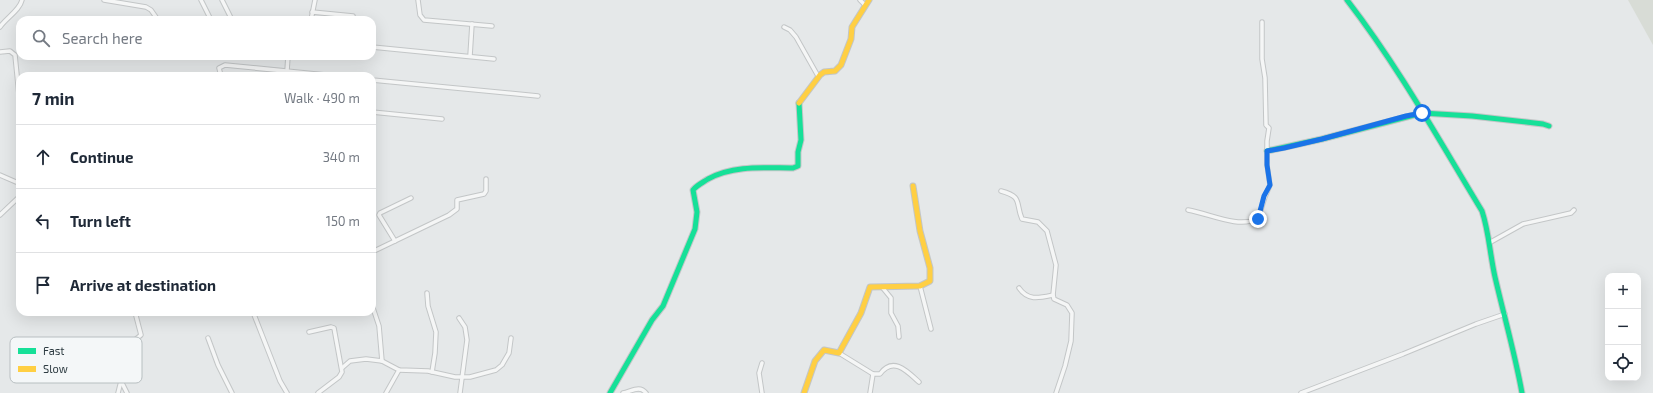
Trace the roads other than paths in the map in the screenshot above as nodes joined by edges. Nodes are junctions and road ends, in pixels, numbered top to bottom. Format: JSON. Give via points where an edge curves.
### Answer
{"nodes":[{"id":1,"x":22,"y":0,"type":"edge"},
{"id":2,"x":104,"y":0,"type":"edge"},
{"id":3,"x":201,"y":0,"type":"edge"},
{"id":4,"x":222,"y":0,"type":"edge"},
{"id":5,"x":315,"y":0,"type":"edge"},
{"id":6,"x":418,"y":0,"type":"edge"},
{"id":7,"x":860,"y":0,"type":"edge"},
{"id":8,"x":869,"y":0,"type":"edge"},
{"id":9,"x":1347,"y":0,"type":"edge"},
{"id":10,"x":865,"y":5,"type":"junction"},
{"id":11,"x":312,"y":12,"type":"junction"},
{"id":12,"x":155,"y":16,"type":"edge"},
{"id":13,"x":209,"y":16,"type":"edge"},
{"id":14,"x":230,"y":16,"type":"edge"},
{"id":15,"x":312,"y":16,"type":"edge"},
{"id":16,"x":353,"y":16,"type":"dead end"},
{"id":17,"x":1262,"y":22,"type":"dead end"},
{"id":18,"x":472,"y":24,"type":"junction"},
{"id":19,"x":492,"y":26,"type":"dead end"},
{"id":20,"x":0,"y":27,"type":"edge"},
{"id":21,"x":784,"y":27,"type":"dead end"},
{"id":22,"x":376,"y":47,"type":"edge"},
{"id":23,"x":0,"y":52,"type":"edge"},
{"id":24,"x":470,"y":56,"type":"junction"},
{"id":25,"x":494,"y":59,"type":"dead end"},
{"id":26,"x":288,"y":60,"type":"edge"},
{"id":27,"x":287,"y":71,"type":"junction"},
{"id":28,"x":17,"y":72,"type":"edge"},
{"id":29,"x":220,"y":72,"type":"edge"},
{"id":30,"x":292,"y":72,"type":"edge"},
{"id":31,"x":818,"y":76,"type":"junction"},
{"id":32,"x":376,"y":80,"type":"edge"},
{"id":33,"x":538,"y":96,"type":"dead end"},
{"id":34,"x":376,"y":112,"type":"edge"},
{"id":35,"x":1422,"y":113,"type":"junction"},
{"id":36,"x":442,"y":119,"type":"dead end"},
{"id":37,"x":1549,"y":126,"type":"dead end"},
{"id":38,"x":1267,"y":151,"type":"junction"},
{"id":39,"x":0,"y":175,"type":"edge"},
{"id":40,"x":486,"y":179,"type":"dead end"},
{"id":41,"x":16,"y":182,"type":"edge"},
{"id":42,"x":913,"y":186,"type":"dead end"},
{"id":43,"x":1001,"y":191,"type":"dead end"},
{"id":44,"x":411,"y":198,"type":"dead end"},
{"id":45,"x":16,"y":200,"type":"edge"},
{"id":46,"x":1188,"y":210,"type":"dead end"},
{"id":47,"x":1574,"y":210,"type":"dead end"},
{"id":48,"x":0,"y":215,"type":"edge"},
{"id":49,"x":395,"y":241,"type":"junction"},
{"id":50,"x":1489,"y":243,"type":"junction"},
{"id":51,"x":376,"y":250,"type":"edge"},
{"id":52,"x":881,"y":286,"type":"junction"},
{"id":53,"x":920,"y":286,"type":"junction"},
{"id":54,"x":1019,"y":288,"type":"dead end"},
{"id":55,"x":427,"y":293,"type":"dead end"},
{"id":56,"x":1052,"y":295,"type":"junction"},
{"id":57,"x":1505,"y":314,"type":"junction"},
{"id":58,"x":136,"y":316,"type":"edge"},
{"id":59,"x":255,"y":316,"type":"edge"},
{"id":60,"x":376,"y":316,"type":"edge"},
{"id":61,"x":459,"y":318,"type":"dead end"},
{"id":62,"x":931,"y":329,"type":"dead end"},
{"id":63,"x":309,"y":332,"type":"dead end"},
{"id":64,"x":139,"y":337,"type":"edge"},
{"id":65,"x":899,"y":337,"type":"dead end"},
{"id":66,"x":208,"y":338,"type":"dead end"},
{"id":67,"x":511,"y":338,"type":"dead end"},
{"id":68,"x":839,"y":353,"type":"junction"},
{"id":69,"x":382,"y":361,"type":"junction"},
{"id":70,"x":762,"y":363,"type":"dead end"},
{"id":71,"x":342,"y":368,"type":"junction"},
{"id":72,"x":399,"y":370,"type":"junction"},
{"id":73,"x":432,"y":372,"type":"junction"},
{"id":74,"x":873,"y":374,"type":"junction"},
{"id":75,"x":462,"y":378,"type":"junction"},
{"id":76,"x":919,"y":382,"type":"dead end"},
{"id":77,"x":120,"y":383,"type":"edge"},
{"id":78,"x":122,"y":383,"type":"edge"},
{"id":79,"x":118,"y":393,"type":"edge"},
{"id":80,"x":127,"y":393,"type":"edge"},
{"id":81,"x":232,"y":393,"type":"edge"},
{"id":82,"x":287,"y":393,"type":"edge"},
{"id":83,"x":318,"y":393,"type":"edge"},
{"id":84,"x":386,"y":393,"type":"edge"},
{"id":85,"x":460,"y":393,"type":"edge"},
{"id":86,"x":610,"y":393,"type":"edge"},
{"id":87,"x":623,"y":393,"type":"edge"},
{"id":88,"x":646,"y":393,"type":"edge"},
{"id":89,"x":762,"y":393,"type":"edge"},
{"id":90,"x":804,"y":393,"type":"edge"},
{"id":91,"x":870,"y":393,"type":"edge"},
{"id":92,"x":1056,"y":393,"type":"edge"},
{"id":93,"x":1301,"y":393,"type":"edge"},
{"id":94,"x":1522,"y":393,"type":"edge"}],
"edges":[{"from":1,"to":20,"type":"street"},
{"from":2,"to":12,"type":"street","via":[[146,7]]},
{"from":3,"to":13,"type":"street"},
{"from":4,"to":14,"type":"street"},
{"from":5,"to":11,"type":"street"},
{"from":6,"to":18,"type":"street","via":[[422,19]]},
{"from":7,"to":10,"type":"street"},
{"from":8,"to":10,"type":"street"},
{"from":9,"to":35,"type":"street","via":[[1371,32]]},
{"from":10,"to":31,"type":"street","via":[[852,27],[851,39],[841,66],[835,71],[824,72]]},
{"from":11,"to":15,"type":"street"},
{"from":11,"to":16,"type":"street"},
{"from":17,"to":38,"type":"street","via":[[1266,125],[1269,128]]},
{"from":18,"to":19,"type":"street"},
{"from":18,"to":24,"type":"street"},
{"from":21,"to":31,"type":"street","via":[[796,37]]},
{"from":22,"to":24,"type":"street"},
{"from":23,"to":28,"type":"street","via":[[10,51],[15,55]]},
{"from":24,"to":25,"type":"street"},
{"from":26,"to":27,"type":"street"},
{"from":27,"to":29,"type":"street","via":[[225,65],[219,68]]},
{"from":27,"to":30,"type":"street"},
{"from":31,"to":86,"type":"street","via":[[799,102],[802,140],[798,152],[798,166],[748,168],[725,172],[696,186],[693,190],[697,212],[695,229],[663,306]]},
{"from":32,"to":33,"type":"street"},
{"from":34,"to":36,"type":"street"},
{"from":35,"to":37,"type":"street","via":[[1472,116]]},
{"from":35,"to":38,"type":"street"},
{"from":35,"to":50,"type":"street","via":[[1482,210]]},
{"from":38,"to":46,"type":"street","via":[[1270,185],[1258,219],[1238,222]]},
{"from":39,"to":41,"type":"street"},
{"from":40,"to":49,"type":"street","via":[[484,194],[457,200],[457,209],[449,215]]},
{"from":42,"to":53,"type":"street","via":[[920,231],[931,274],[930,281]]},
{"from":43,"to":56,"type":"street","via":[[1016,198],[1022,219],[1038,222],[1047,231],[1056,265]]},
{"from":44,"to":49,"type":"street","via":[[379,215]]},
{"from":45,"to":48,"type":"street"},
{"from":47,"to":50,"type":"street","via":[[1571,213],[1522,224]]},
{"from":49,"to":51,"type":"street"},
{"from":50,"to":57,"type":"street"},
{"from":52,"to":53,"type":"street"},
{"from":52,"to":65,"type":"street","via":[[892,300],[891,313],[898,326]]},
{"from":52,"to":68,"type":"street","via":[[869,289],[860,316]]},
{"from":53,"to":62,"type":"street"},
{"from":54,"to":56,"type":"street","via":[[1032,298]]},
{"from":55,"to":73,"type":"street","via":[[436,332]]},
{"from":56,"to":92,"type":"street","via":[[1054,299],[1067,305],[1072,313],[1071,341]]},
{"from":57,"to":93,"type":"street"},
{"from":57,"to":94,"type":"street"},
{"from":58,"to":64,"type":"street","via":[[141,335]]},
{"from":59,"to":82,"type":"street"},
{"from":60,"to":69,"type":"street"},
{"from":61,"to":75,"type":"street","via":[[467,334]]},
{"from":63,"to":71,"type":"street","via":[[334,328]]},
{"from":66,"to":81,"type":"street"},
{"from":67,"to":75,"type":"street","via":[[509,353],[496,370]]},
{"from":68,"to":74,"type":"street"},
{"from":68,"to":90,"type":"street","via":[[824,350],[815,360]]},
{"from":69,"to":71,"type":"street","via":[[358,359],[346,363]]},
{"from":69,"to":72,"type":"street"},
{"from":70,"to":89,"type":"street"},
{"from":71,"to":83,"type":"street","via":[[339,376]]},
{"from":72,"to":73,"type":"street"},
{"from":72,"to":84,"type":"street"},
{"from":73,"to":75,"type":"street"},
{"from":74,"to":76,"type":"street","via":[[880,374],[886,367],[898,366],[904,368]]},
{"from":74,"to":91,"type":"street"},
{"from":75,"to":85,"type":"street"},
{"from":77,"to":79,"type":"street"},
{"from":78,"to":80,"type":"street"},
{"from":87,"to":88,"type":"street","via":[[639,389]]}]}
